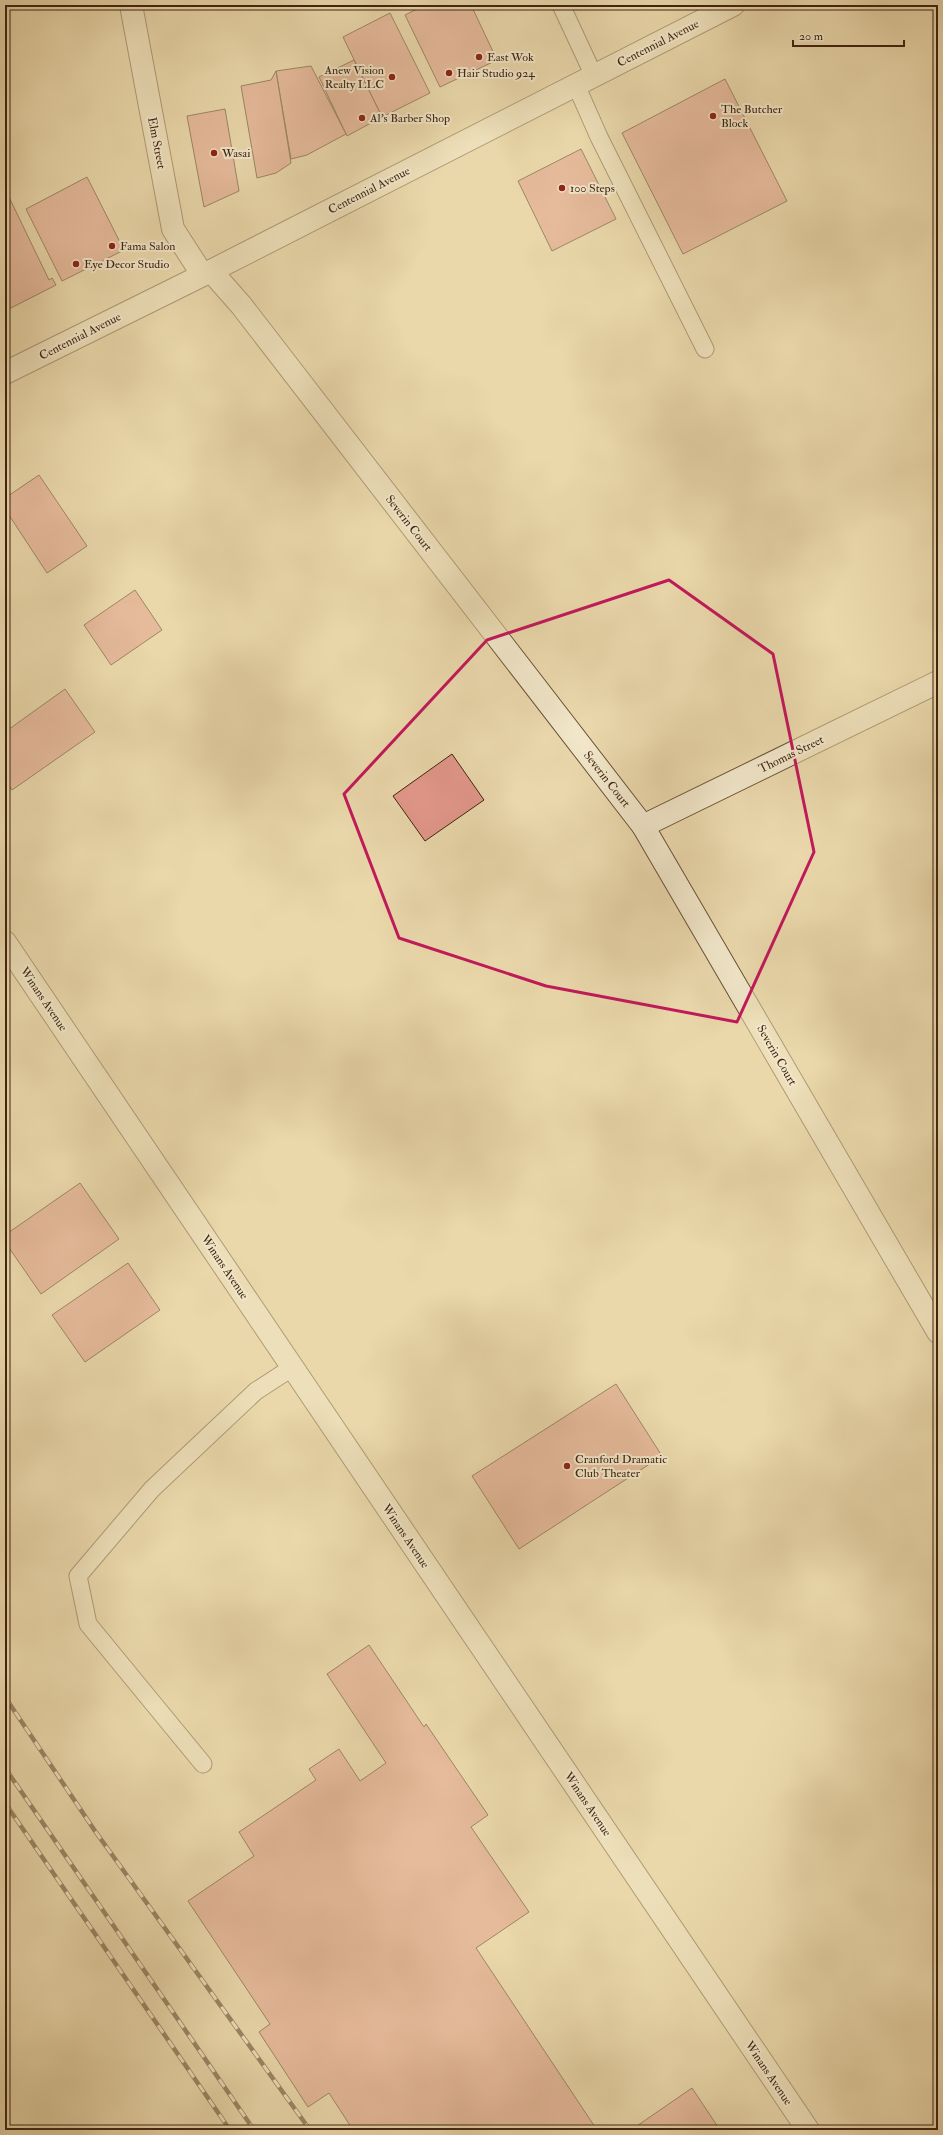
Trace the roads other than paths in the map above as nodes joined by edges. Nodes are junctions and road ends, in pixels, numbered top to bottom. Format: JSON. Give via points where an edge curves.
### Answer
{"nodes":[{"id":1,"x":131,"y":5,"type":"edge"},
{"id":2,"x":560,"y":5,"type":"edge"},
{"id":3,"x":733,"y":5,"type":"edge"},
{"id":4,"x":585,"y":80,"type":"junction"},
{"id":5,"x":207,"y":273,"type":"junction"},
{"id":6,"x":705,"y":349,"type":"dead end"},
{"id":7,"x":5,"y":373,"type":"edge"},
{"id":8,"x":938,"y":682,"type":"edge"},
{"id":9,"x":643,"y":826,"type":"junction"},
{"id":10,"x":5,"y":942,"type":"edge"},
{"id":11,"x":938,"y":1332,"type":"edge"},
{"id":12,"x":293,"y":1367,"type":"junction"},
{"id":13,"x":203,"y":1764,"type":"dead end"},
{"id":14,"x":808,"y":2130,"type":"edge"}],
"edges":[{"from":1,"to":5,"type":"street","name":"Elm Street","via":[[173,229]]},
{"from":2,"to":4,"type":"lane"},
{"from":3,"to":4,"type":"street","name":"Centennial Avenue"},
{"from":4,"to":5,"type":"street","name":"Centennial Avenue"},
{"from":4,"to":6,"type":"lane","via":[[599,137]]},
{"from":5,"to":7,"type":"street","name":"Centennial Avenue"},
{"from":5,"to":9,"type":"street","name":"Severin Court","via":[[241,305]]},
{"from":8,"to":9,"type":"street","name":"Thomas Street"},
{"from":9,"to":11,"type":"street","name":"Severin Court"},
{"from":10,"to":12,"type":"street","name":"Winans Avenue"},
{"from":12,"to":13,"type":"lane","via":[[256,1391],[152,1489],[78,1576],[88,1624]]},
{"from":12,"to":14,"type":"street","name":"Winans Avenue"}]}
